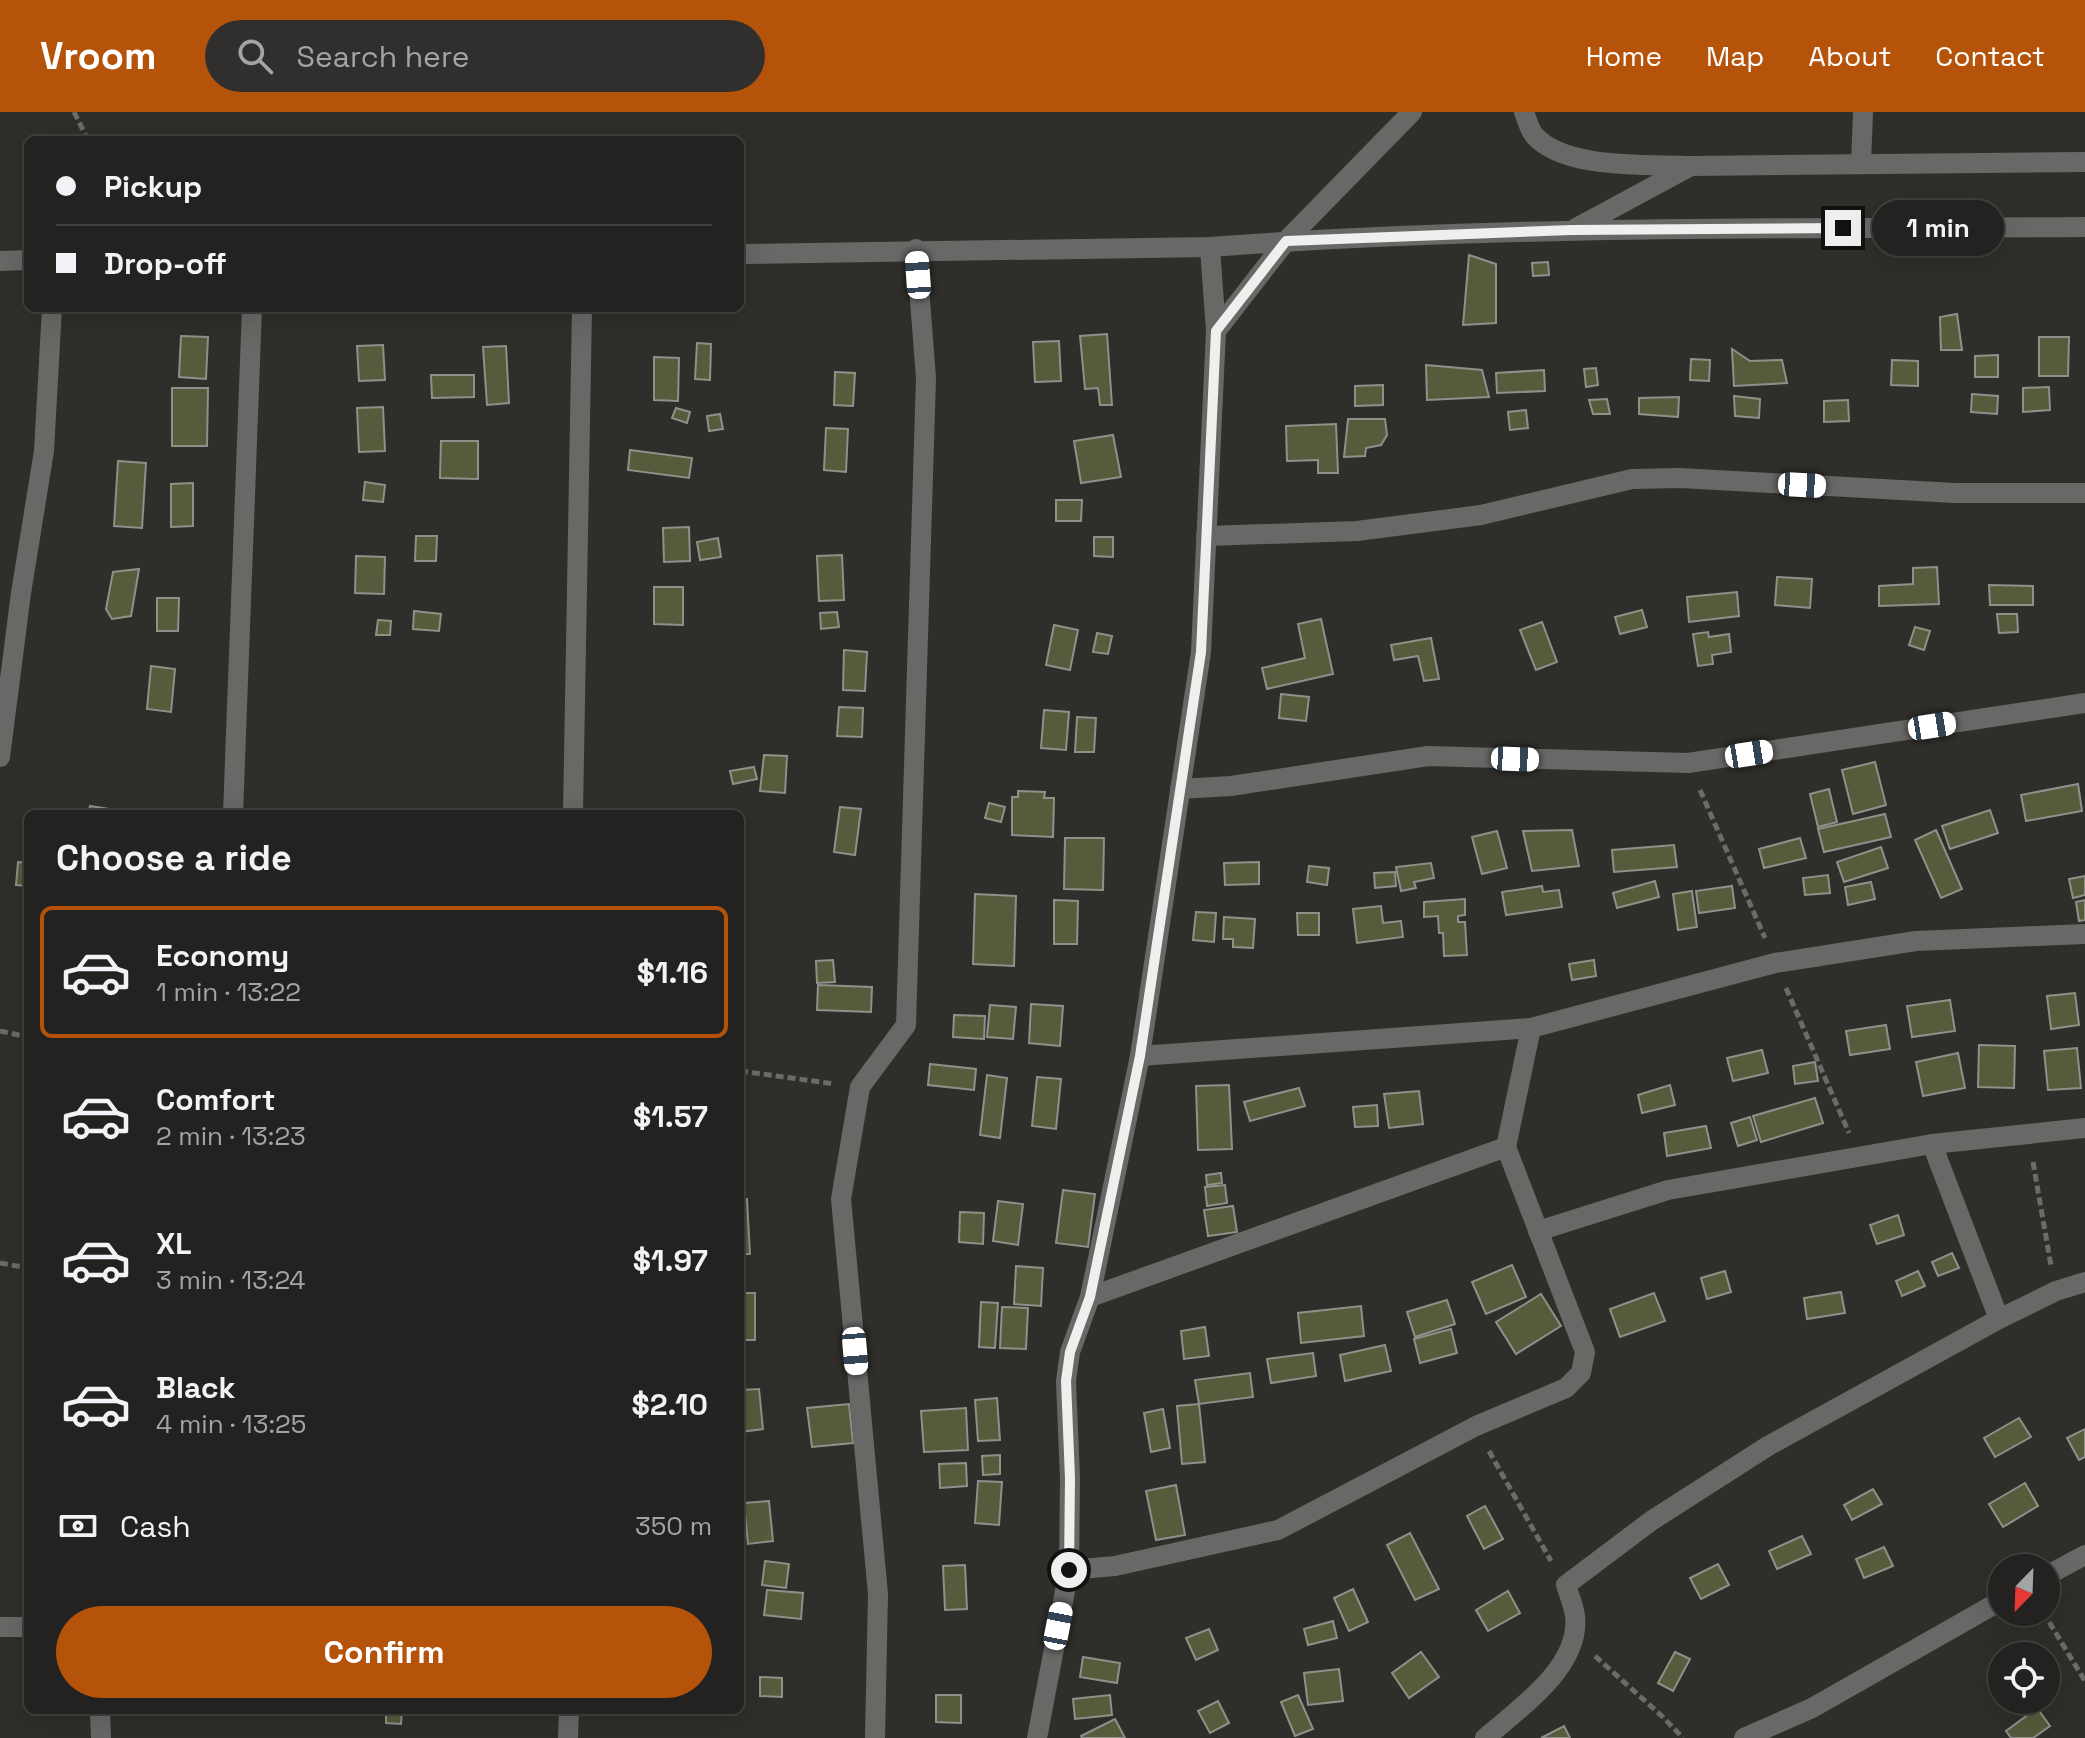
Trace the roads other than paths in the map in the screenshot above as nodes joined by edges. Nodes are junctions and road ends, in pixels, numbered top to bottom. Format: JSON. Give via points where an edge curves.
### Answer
{"nodes":[{"id":1,"x":1412,"y":112,"type":"edge"},
{"id":2,"x":1524,"y":112,"type":"edge"},
{"id":3,"x":1863,"y":112,"type":"edge"},
{"id":4,"x":2085,"y":162,"type":"edge"},
{"id":5,"x":1861,"y":164,"type":"junction"},
{"id":6,"x":1691,"y":166,"type":"junction"},
{"id":7,"x":2085,"y":227,"type":"edge"},
{"id":8,"x":1571,"y":230,"type":"junction"},
{"id":9,"x":1286,"y":241,"type":"junction"},
{"id":10,"x":1210,"y":247,"type":"junction"},
{"id":11,"x":916,"y":249,"type":"junction"},
{"id":12,"x":744,"y":254,"type":"edge"},
{"id":13,"x":24,"y":260,"type":"edge"},
{"id":14,"x":0,"y":261,"type":"edge"},
{"id":15,"x":52,"y":312,"type":"edge"},
{"id":16,"x":252,"y":312,"type":"edge"},
{"id":17,"x":582,"y":312,"type":"edge"},
{"id":18,"x":1216,"y":331,"type":"junction"},
{"id":19,"x":2085,"y":493,"type":"edge"},
{"id":20,"x":1206,"y":536,"type":"junction"},
{"id":21,"x":2085,"y":703,"type":"edge"},
{"id":22,"x":0,"y":757,"type":"edge"},
{"id":23,"x":1180,"y":789,"type":"junction"},
{"id":24,"x":233,"y":810,"type":"edge"},
{"id":25,"x":573,"y":810,"type":"edge"},
{"id":26,"x":2085,"y":934,"type":"edge"},
{"id":27,"x":1531,"y":1028,"type":"junction"},
{"id":28,"x":1140,"y":1056,"type":"junction"},
{"id":29,"x":2085,"y":1128,"type":"edge"},
{"id":30,"x":1932,"y":1144,"type":"junction"},
{"id":31,"x":1506,"y":1147,"type":"junction"},
{"id":32,"x":1538,"y":1231,"type":"junction"},
{"id":33,"x":2085,"y":1282,"type":"edge"},
{"id":34,"x":1090,"y":1297,"type":"junction"},
{"id":35,"x":1999,"y":1319,"type":"junction"},
{"id":36,"x":2085,"y":1555,"type":"edge"},
{"id":37,"x":2060,"y":1568,"type":"edge"},
{"id":38,"x":1069,"y":1570,"type":"junction"},
{"id":39,"x":1988,"y":1608,"type":"edge"},
{"id":40,"x":0,"y":1627,"type":"edge"},
{"id":41,"x":24,"y":1627,"type":"edge"},
{"id":42,"x":100,"y":1714,"type":"edge"},
{"id":43,"x":569,"y":1714,"type":"edge"},
{"id":44,"x":101,"y":1738,"type":"edge"},
{"id":45,"x":568,"y":1738,"type":"edge"},
{"id":46,"x":875,"y":1738,"type":"edge"},
{"id":47,"x":1037,"y":1738,"type":"edge"},
{"id":48,"x":1485,"y":1738,"type":"edge"},
{"id":49,"x":1744,"y":1738,"type":"edge"}],
"edges":[{"from":1,"to":9,"type":"street"},
{"from":2,"to":6,"type":"street","via":[[1534,134],[1557,152],[1589,161]]},
{"from":3,"to":5,"type":"street"},
{"from":4,"to":5,"type":"street"},
{"from":5,"to":6,"type":"street"},
{"from":6,"to":8,"type":"street"},
{"from":7,"to":8,"type":"street"},
{"from":8,"to":9,"type":"street"},
{"from":9,"to":10,"type":"street"},
{"from":9,"to":18,"type":"street"},
{"from":10,"to":11,"type":"street"},
{"from":10,"to":18,"type":"street"},
{"from":11,"to":12,"type":"street"},
{"from":11,"to":46,"type":"street","via":[[926,378],[906,1025],[860,1087],[841,1199],[878,1594]]},
{"from":13,"to":14,"type":"street"},
{"from":15,"to":22,"type":"street","via":[[44,451]]},
{"from":16,"to":24,"type":"street"},
{"from":17,"to":25,"type":"street"},
{"from":18,"to":20,"type":"street"},
{"from":19,"to":20,"type":"street","via":[[1955,493],[1632,479],[1481,515],[1357,531]]},
{"from":20,"to":23,"type":"street","via":[[1201,652]]},
{"from":21,"to":23,"type":"street","via":[[1688,763],[1428,756]]},
{"from":23,"to":28,"type":"street"},
{"from":26,"to":27,"type":"street","via":[[1916,941],[1775,963]]},
{"from":27,"to":28,"type":"street"},
{"from":27,"to":31,"type":"street"},
{"from":28,"to":34,"type":"street"},
{"from":29,"to":30,"type":"street"},
{"from":30,"to":32,"type":"street","via":[[1668,1190]]},
{"from":30,"to":35,"type":"street"},
{"from":31,"to":32,"type":"street"},
{"from":31,"to":34,"type":"street"},
{"from":32,"to":38,"type":"street","via":[[1585,1352],[1575,1382],[1476,1426],[1278,1530],[1115,1566]]},
{"from":33,"to":35,"type":"street"},
{"from":34,"to":38,"type":"street","via":[[1070,1352],[1066,1381]]},
{"from":35,"to":48,"type":"street","via":[[1768,1446],[1651,1521],[1566,1585],[1575,1616],[1561,1664],[1545,1686]]},
{"from":36,"to":37,"type":"street"},
{"from":38,"to":47,"type":"street"},
{"from":39,"to":49,"type":"street","via":[[1812,1708]]},
{"from":40,"to":41,"type":"street"},
{"from":42,"to":44,"type":"street"},
{"from":43,"to":45,"type":"street"}]}
